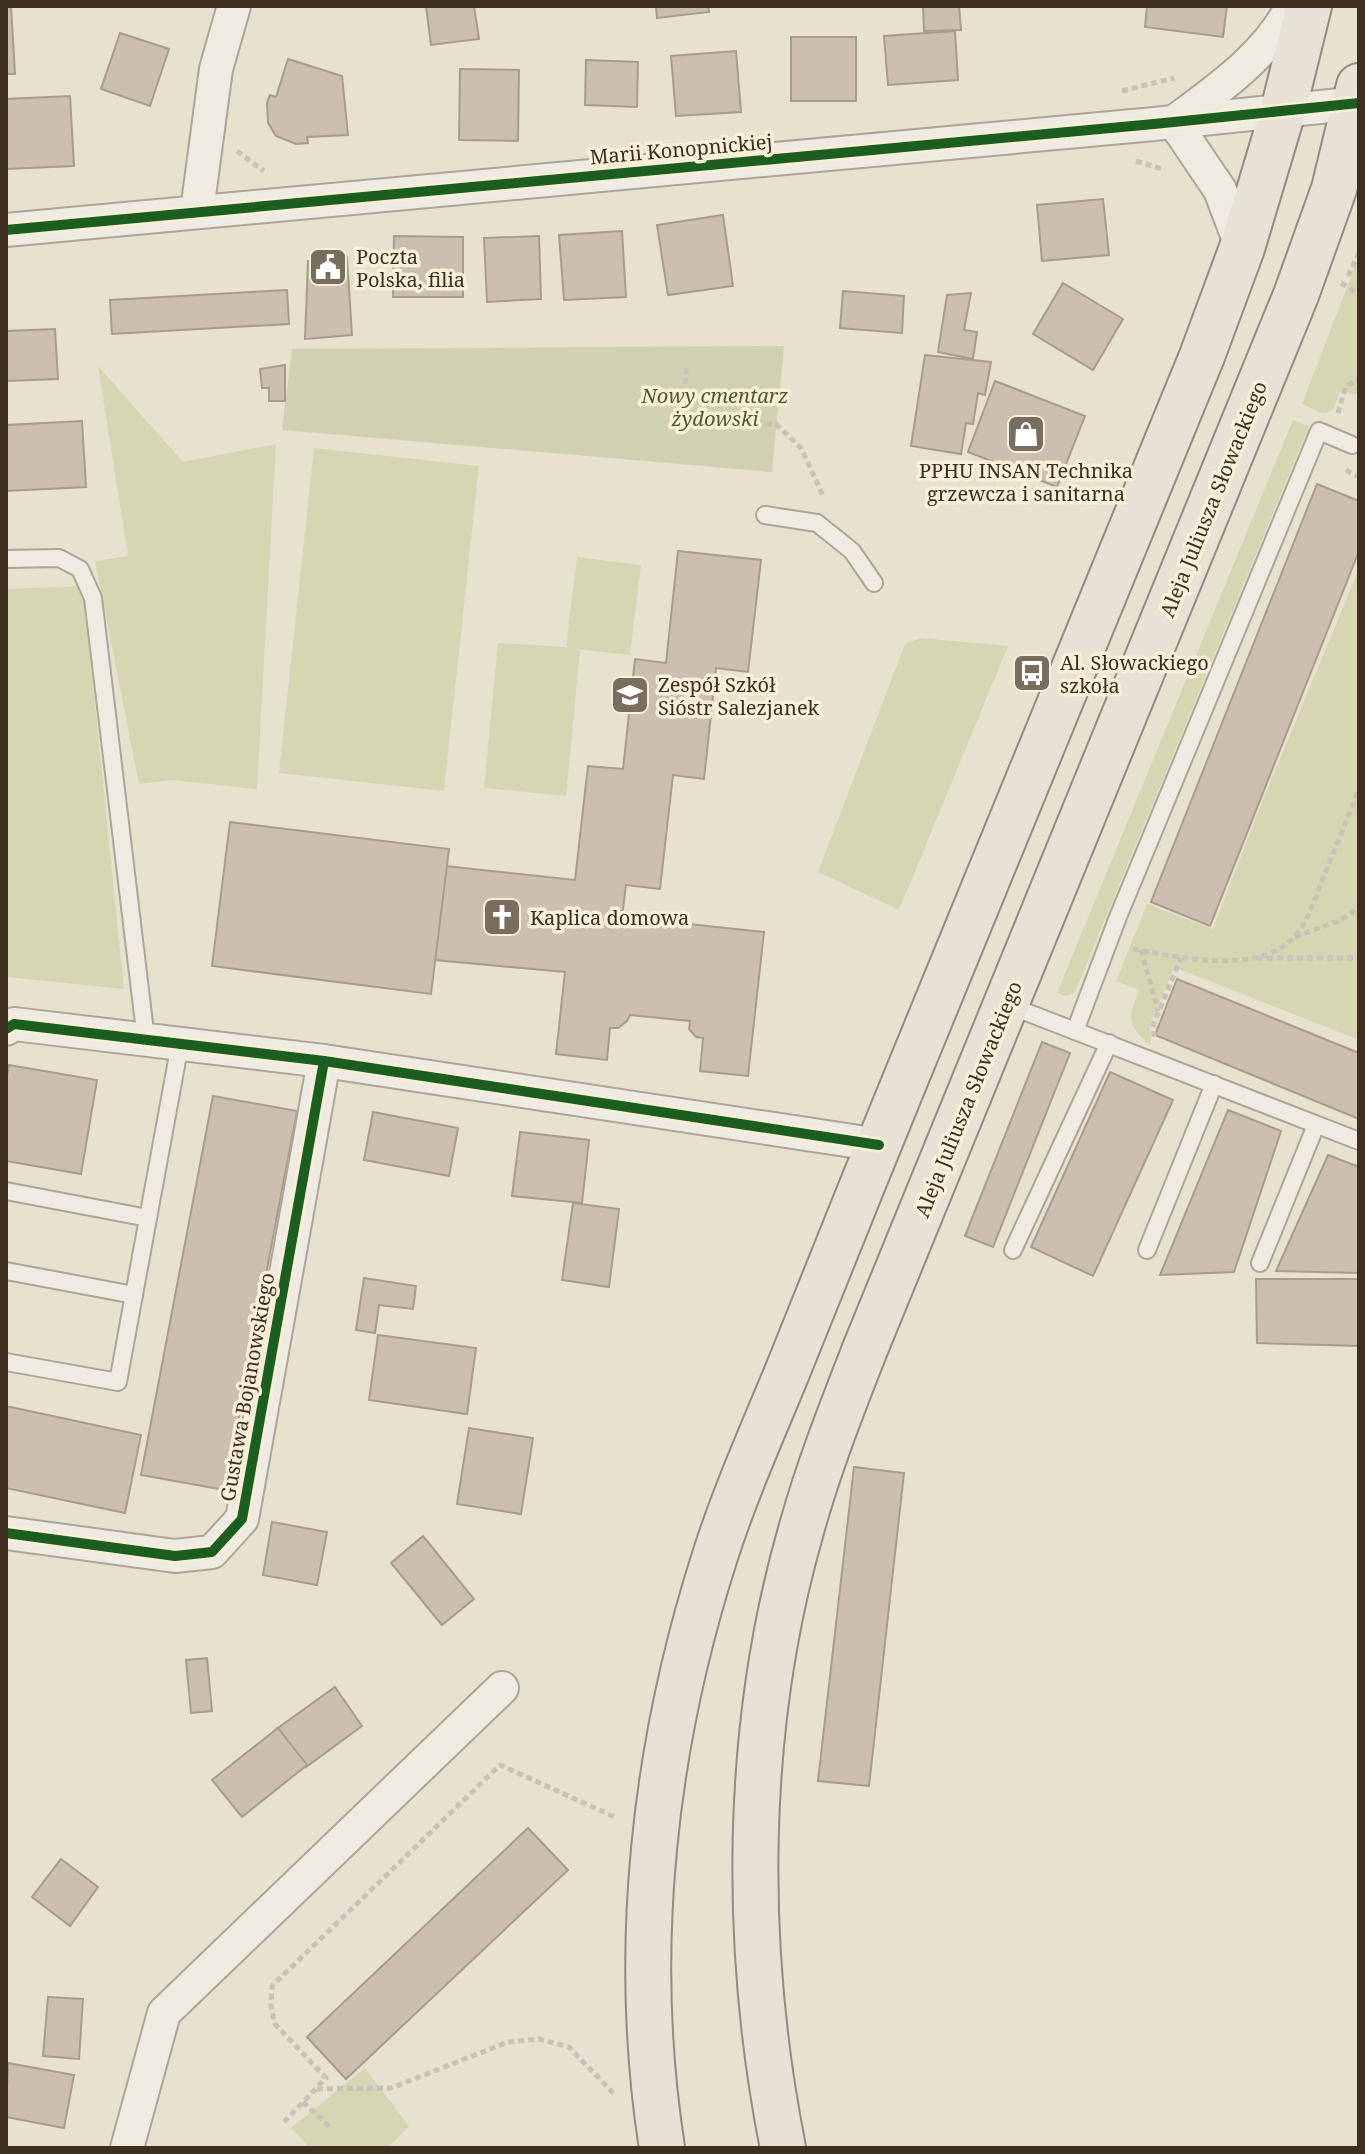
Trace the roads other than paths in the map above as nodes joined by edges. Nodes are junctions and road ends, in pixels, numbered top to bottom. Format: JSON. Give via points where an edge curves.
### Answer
{"nodes":[{"id":1,"x":234,"y":6,"type":"edge"},
{"id":2,"x":1292,"y":6,"type":"edge"},
{"id":3,"x":1309,"y":6,"type":"edge"},
{"id":4,"x":1358,"y":97,"type":"edge"},
{"id":5,"x":1283,"y":111,"type":"junction"},
{"id":6,"x":1174,"y":122,"type":"junction"},
{"id":7,"x":197,"y":211,"type":"junction"},
{"id":8,"x":6,"y":230,"type":"edge"},
{"id":9,"x":1242,"y":248,"type":"junction"},
{"id":10,"x":1352,"y":445,"type":"dead end"},
{"id":11,"x":765,"y":515,"type":"dead end"},
{"id":12,"x":6,"y":559,"type":"edge"},
{"id":13,"x":874,"y":583,"type":"dead end"},
{"id":14,"x":1006,"y":1004,"type":"junction"},
{"id":15,"x":6,"y":1029,"type":"edge"},
{"id":16,"x":1075,"y":1031,"type":"junction"},
{"id":17,"x":146,"y":1040,"type":"junction"},
{"id":18,"x":1109,"y":1043,"type":"junction"},
{"id":19,"x":180,"y":1044,"type":"junction"},
{"id":20,"x":324,"y":1061,"type":"junction"},
{"id":21,"x":1214,"y":1084,"type":"junction"},
{"id":22,"x":1316,"y":1125,"type":"junction"},
{"id":23,"x":1359,"y":1141,"type":"edge"},
{"id":24,"x":879,"y":1145,"type":"junction"},
{"id":25,"x":6,"y":1191,"type":"edge"},
{"id":26,"x":148,"y":1218,"type":"junction"},
{"id":27,"x":1013,"y":1250,"type":"dead end"},
{"id":28,"x":1147,"y":1250,"type":"dead end"},
{"id":29,"x":1260,"y":1263,"type":"dead end"},
{"id":30,"x":6,"y":1271,"type":"edge"},
{"id":31,"x":134,"y":1295,"type":"junction"},
{"id":32,"x":6,"y":1362,"type":"edge"},
{"id":33,"x":6,"y":1533,"type":"edge"},
{"id":34,"x":502,"y":1688,"type":"dead end"},
{"id":35,"x":127,"y":2148,"type":"edge"},
{"id":36,"x":662,"y":2148,"type":"edge"},
{"id":37,"x":783,"y":2148,"type":"edge"}],
"edges":[{"from":1,"to":7,"type":"street","via":[[216,69]]},
{"from":2,"to":6,"type":"street","via":[[1245,65]]},
{"from":3,"to":5,"type":"main road"},
{"from":4,"to":5,"type":"street","name":"Marii Konopnickiej"},
{"from":4,"to":14,"type":"main road","name":"Aleja Juliusza Słowackiego","via":[[1334,189],[1296,295]]},
{"from":5,"to":6,"type":"street","name":"Marii Konopnickiej"},
{"from":5,"to":9,"type":"main road"},
{"from":6,"to":7,"type":"street","name":"Marii Konopnickiej"},
{"from":6,"to":9,"type":"street","via":[[1220,190]]},
{"from":7,"to":8,"type":"street","name":"Marii Konopnickiej"},
{"from":9,"to":24,"type":"main road"},
{"from":10,"to":16,"type":"lane","via":[[1319,431]]},
{"from":11,"to":13,"type":"lane","via":[[817,523],[852,551]]},
{"from":12,"to":17,"type":"lane","via":[[59,558],[80,569],[93,598]]},
{"from":14,"to":16,"type":"lane"},
{"from":14,"to":37,"type":"main road","name":"Aleja Juliusza Słowackiego","via":[[830,1437],[780,1619],[758,1793],[755,1901],[768,2052]]},
{"from":15,"to":17,"type":"street","via":[[14,1024]]},
{"from":16,"to":18,"type":"lane"},
{"from":17,"to":19,"type":"street"},
{"from":18,"to":21,"type":"lane"},
{"from":18,"to":27,"type":"lane"},
{"from":19,"to":20,"type":"street"},
{"from":19,"to":26,"type":"lane"},
{"from":20,"to":24,"type":"street"},
{"from":20,"to":33,"type":"street","name":"Gustawa Bojanowskiego","via":[[242,1519],[212,1552],[175,1556]]},
{"from":21,"to":22,"type":"lane"},
{"from":21,"to":28,"type":"lane"},
{"from":22,"to":23,"type":"lane"},
{"from":22,"to":29,"type":"lane"},
{"from":24,"to":36,"type":"main road","via":[[716,1555],[678,1693],[650,1886],[649,2028]]},
{"from":25,"to":26,"type":"lane"},
{"from":26,"to":31,"type":"lane"},
{"from":30,"to":31,"type":"lane"},
{"from":31,"to":32,"type":"lane","via":[[118,1382]]},
{"from":34,"to":35,"type":"street","via":[[164,2013]]}]}
